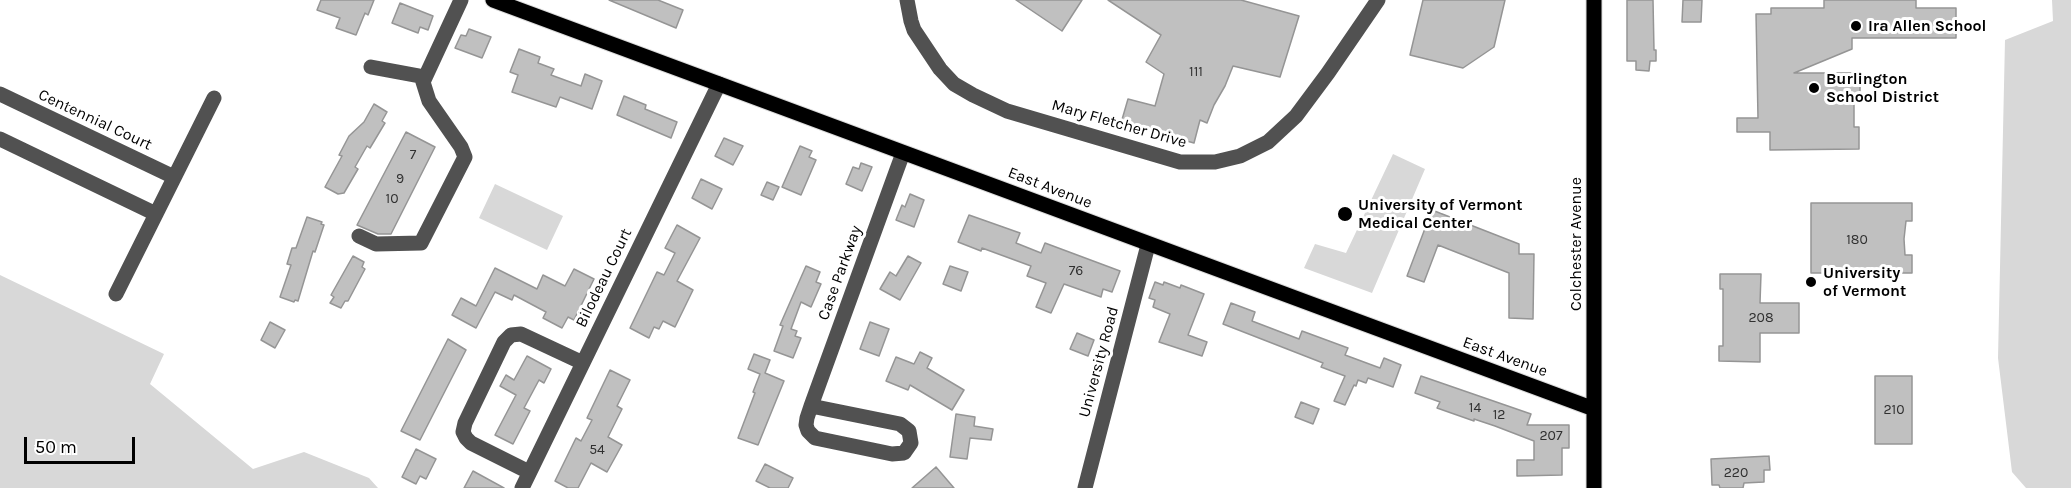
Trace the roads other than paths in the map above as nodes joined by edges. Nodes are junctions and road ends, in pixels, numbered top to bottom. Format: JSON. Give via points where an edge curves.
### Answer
{"nodes":[{"id":1,"x":461,"y":0,"type":"edge"},
{"id":2,"x":494,"y":0,"type":"edge"},
{"id":3,"x":907,"y":0,"type":"edge"},
{"id":4,"x":1378,"y":0,"type":"edge"},
{"id":5,"x":1594,"y":0,"type":"edge"},
{"id":6,"x":371,"y":67,"type":"dead end"},
{"id":7,"x":425,"y":76,"type":"junction"},
{"id":8,"x":719,"y":84,"type":"junction"},
{"id":9,"x":0,"y":94,"type":"edge"},
{"id":10,"x":214,"y":98,"type":"dead end"},
{"id":11,"x":0,"y":139,"type":"edge"},
{"id":12,"x":903,"y":153,"type":"junction"},
{"id":13,"x":174,"y":177,"type":"junction"},
{"id":14,"x":156,"y":214,"type":"junction"},
{"id":15,"x":359,"y":236,"type":"dead end"},
{"id":16,"x":1148,"y":245,"type":"junction"},
{"id":17,"x":116,"y":294,"type":"dead end"},
{"id":18,"x":583,"y":363,"type":"junction"},
{"id":19,"x":811,"y":406,"type":"junction"},
{"id":20,"x":1594,"y":409,"type":"junction"},
{"id":21,"x":529,"y":472,"type":"junction"},
{"id":22,"x":522,"y":488,"type":"edge"},
{"id":23,"x":1085,"y":488,"type":"edge"},
{"id":24,"x":1594,"y":488,"type":"edge"}],
"edges":[{"from":1,"to":7,"type":"street"},
{"from":2,"to":8,"type":"main road","name":"East Avenue"},
{"from":3,"to":4,"type":"street","name":"Mary Fletcher Drive","via":[[914,30],[935,62],[954,84],[973,95],[1007,111],[1180,162],[1215,162],[1240,156],[1268,142],[1296,116]]},
{"from":5,"to":20,"type":"main road","name":"Colchester Avenue"},
{"from":6,"to":7,"type":"street"},
{"from":7,"to":15,"type":"street","via":[[429,101],[465,157],[422,243],[376,244]]},
{"from":8,"to":12,"type":"main road","name":"East Avenue"},
{"from":8,"to":18,"type":"street","name":"Bilodeau Court"},
{"from":9,"to":13,"type":"street","name":"Centennial Court"},
{"from":10,"to":13,"type":"street"},
{"from":11,"to":14,"type":"street"},
{"from":12,"to":16,"type":"main road","name":"East Avenue"},
{"from":12,"to":19,"type":"street","name":"Case Parkway"},
{"from":13,"to":14,"type":"street"},
{"from":14,"to":17,"type":"street"},
{"from":16,"to":20,"type":"main road","name":"East Avenue"},
{"from":16,"to":23,"type":"street","name":"University Road"},
{"from":18,"to":21,"type":"street","name":"Bilodeau Court"},
{"from":18,"to":21,"type":"street","via":[[521,334],[508,337],[499,352],[463,432],[471,443]]},
{"from":19,"to":19,"type":"street","name":"Case Parkway","via":[[806,425],[815,438],[895,455],[906,451],[911,443],[909,431],[900,424]]},
{"from":20,"to":24,"type":"main road","name":"Colchester Avenue"},
{"from":21,"to":22,"type":"street","name":"Bilodeau Court"}]}
